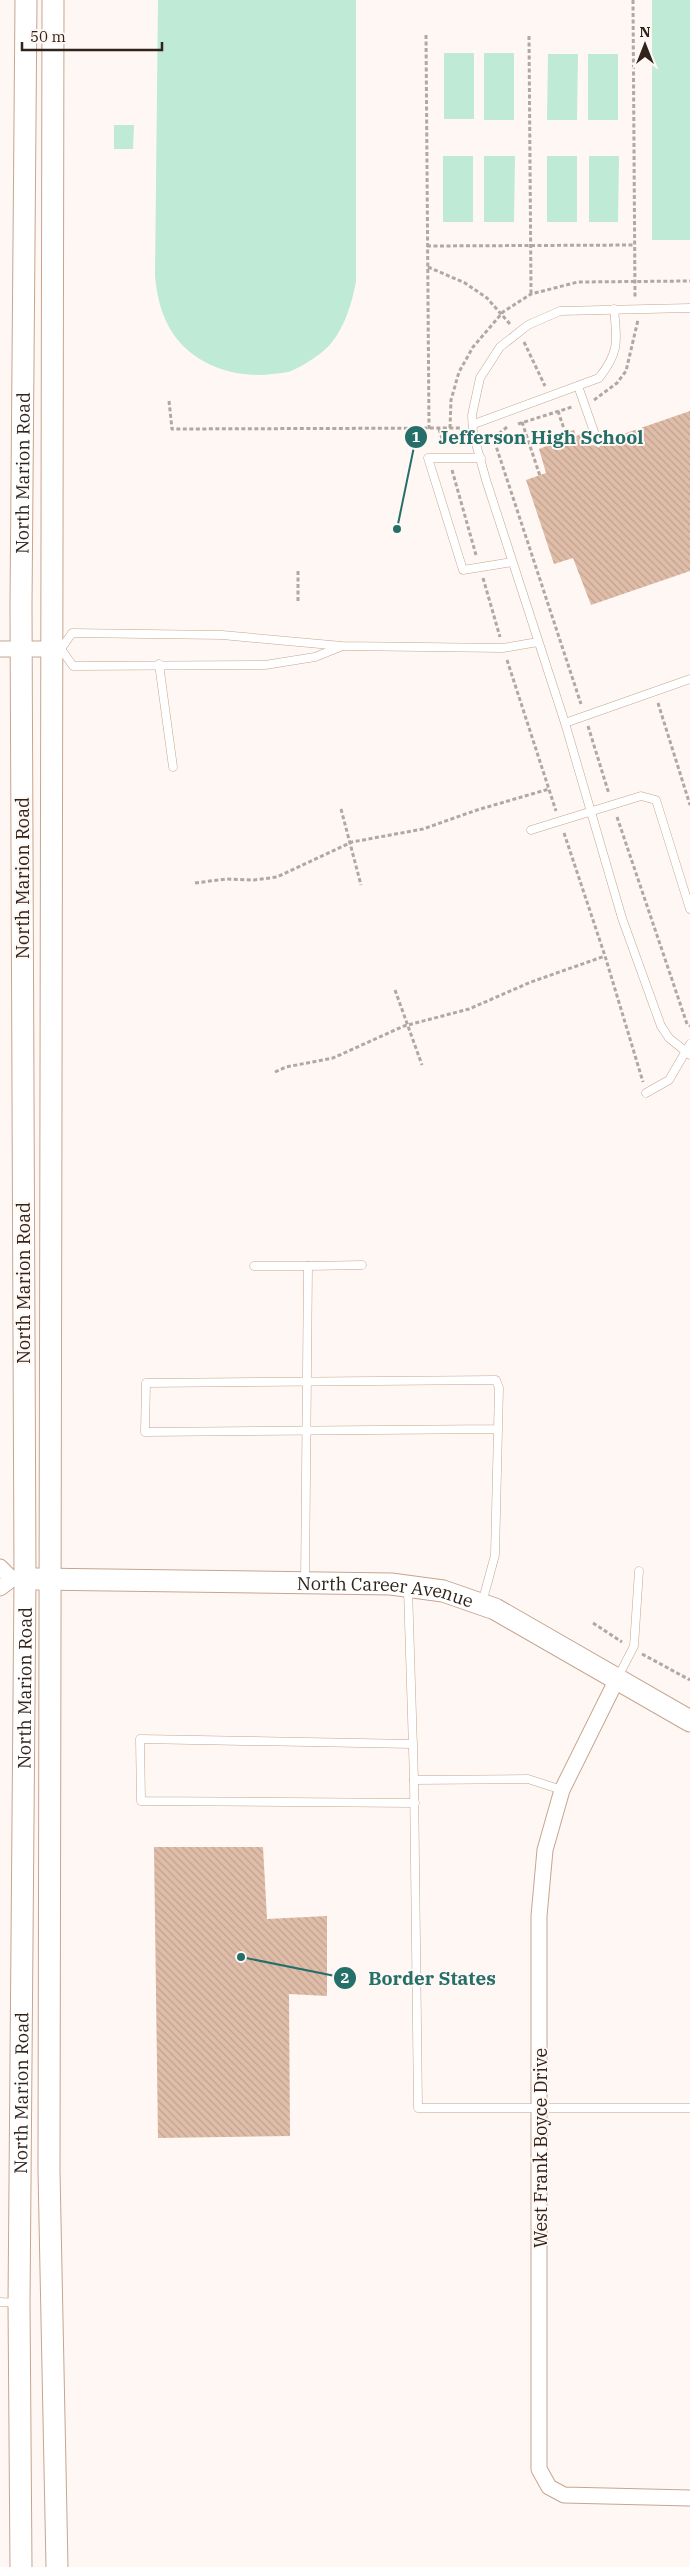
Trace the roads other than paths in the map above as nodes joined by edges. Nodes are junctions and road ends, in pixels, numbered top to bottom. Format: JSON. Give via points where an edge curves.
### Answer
{"nodes":[{"id":1,"x":26,"y":0,"type":"edge"},
{"id":2,"x":53,"y":0,"type":"edge"},
{"id":3,"x":690,"y":308,"type":"edge"},
{"id":4,"x":614,"y":309,"type":"junction"},
{"id":5,"x":578,"y":386,"type":"junction"},
{"id":6,"x":474,"y":424,"type":"junction"},
{"id":7,"x":598,"y":443,"type":"dead end"},
{"id":8,"x":481,"y":458,"type":"junction"},
{"id":9,"x":512,"y":562,"type":"junction"},
{"id":10,"x":538,"y":642,"type":"junction"},
{"id":11,"x":342,"y":646,"type":"junction"},
{"id":12,"x":0,"y":649,"type":"edge"},
{"id":13,"x":56,"y":649,"type":"junction"},
{"id":14,"x":22,"y":650,"type":"junction"},
{"id":15,"x":159,"y":664,"type":"junction"},
{"id":16,"x":690,"y":679,"type":"edge"},
{"id":17,"x":565,"y":723,"type":"junction"},
{"id":18,"x":173,"y":767,"type":"dead end"},
{"id":19,"x":590,"y":812,"type":"junction"},
{"id":20,"x":531,"y":830,"type":"dead end"},
{"id":21,"x":690,"y":908,"type":"edge"},
{"id":22,"x":690,"y":1044,"type":"edge"},
{"id":23,"x":688,"y":1054,"type":"edge"},
{"id":24,"x":646,"y":1093,"type":"road end"},
{"id":25,"x":362,"y":1265,"type":"dead end"},
{"id":26,"x":254,"y":1266,"type":"dead end"},
{"id":27,"x":308,"y":1266,"type":"junction"},
{"id":28,"x":308,"y":1381,"type":"junction"},
{"id":29,"x":498,"y":1429,"type":"junction"},
{"id":30,"x":307,"y":1432,"type":"junction"},
{"id":31,"x":0,"y":1567,"type":"edge"},
{"id":32,"x":639,"y":1572,"type":"dead end"},
{"id":33,"x":50,"y":1579,"type":"junction"},
{"id":34,"x":12,"y":1582,"type":"edge"},
{"id":35,"x":305,"y":1584,"type":"junction"},
{"id":36,"x":408,"y":1587,"type":"junction"},
{"id":37,"x":482,"y":1605,"type":"junction"},
{"id":38,"x":617,"y":1679,"type":"junction"},
{"id":39,"x":690,"y":1721,"type":"edge"},
{"id":40,"x":413,"y":1744,"type":"junction"},
{"id":41,"x":414,"y":1780,"type":"junction"},
{"id":42,"x":562,"y":1790,"type":"junction"},
{"id":43,"x":415,"y":1803,"type":"junction"},
{"id":44,"x":540,"y":2108,"type":"junction"},
{"id":45,"x":690,"y":2108,"type":"edge"},
{"id":46,"x":10,"y":2303,"type":"edge"},
{"id":47,"x":690,"y":2498,"type":"edge"},
{"id":48,"x":21,"y":2567,"type":"edge"},
{"id":49,"x":57,"y":2567,"type":"edge"}],
"edges":[{"from":1,"to":14,"type":"main road","name":"North Marion Road"},
{"from":2,"to":13,"type":"main road","name":"North Marion Road"},
{"from":3,"to":4,"type":"lane"},
{"from":4,"to":5,"type":"lane","via":[[617,341],[612,361],[599,378]]},
{"from":4,"to":6,"type":"lane","via":[[560,311],[528,325],[500,347],[480,378],[472,415]]},
{"from":5,"to":6,"type":"lane"},
{"from":5,"to":7,"type":"lane"},
{"from":6,"to":8,"type":"lane","via":[[473,433]]},
{"from":8,"to":9,"type":"lane"},
{"from":8,"to":9,"type":"lane","via":[[428,458],[463,570]]},
{"from":9,"to":10,"type":"lane"},
{"from":10,"to":11,"type":"lane","via":[[503,648]]},
{"from":10,"to":17,"type":"lane"},
{"from":11,"to":13,"type":"lane","via":[[222,635],[72,633]]},
{"from":11,"to":15,"type":"lane","via":[[315,657],[265,665]]},
{"from":12,"to":14,"type":"street"},
{"from":13,"to":14,"type":"street"},
{"from":13,"to":15,"type":"lane","via":[[74,666]]},
{"from":13,"to":33,"type":"main road","name":"North Marion Road"},
{"from":14,"to":34,"type":"main road","name":"North Marion Road"},
{"from":15,"to":18,"type":"lane"},
{"from":16,"to":17,"type":"lane"},
{"from":17,"to":19,"type":"lane"},
{"from":19,"to":20,"type":"lane"},
{"from":19,"to":21,"type":"lane","via":[[640,796],[656,800]]},
{"from":19,"to":23,"type":"lane","via":[[622,918],[661,1026],[669,1038]]},
{"from":22,"to":23,"type":"lane"},
{"from":23,"to":24,"type":"lane","via":[[669,1080]]},
{"from":25,"to":27,"type":"lane"},
{"from":26,"to":27,"type":"lane"},
{"from":27,"to":28,"type":"lane"},
{"from":28,"to":29,"type":"lane","via":[[496,1380],[499,1388]]},
{"from":28,"to":30,"type":"lane"},
{"from":28,"to":30,"type":"lane","via":[[146,1383],[145,1432]]},
{"from":29,"to":30,"type":"lane"},
{"from":29,"to":37,"type":"lane","via":[[495,1555]]},
{"from":30,"to":35,"type":"lane"},
{"from":31,"to":34,"type":"street"},
{"from":32,"to":38,"type":"lane","via":[[634,1646]]},
{"from":33,"to":34,"type":"main road","name":"North Career Avenue"},
{"from":33,"to":35,"type":"main road","name":"North Career Avenue"},
{"from":33,"to":49,"type":"main road","name":"North Marion Road","via":[[49,2171]]},
{"from":34,"to":46,"type":"main road","name":"North Marion Road"},
{"from":35,"to":36,"type":"main road","name":"North Career Avenue"},
{"from":36,"to":37,"type":"main road","name":"North Career Avenue","via":[[443,1591]]},
{"from":36,"to":40,"type":"lane"},
{"from":37,"to":38,"type":"main road","name":"North Career Avenue","via":[[495,1609]]},
{"from":38,"to":39,"type":"main road","name":"North Career Avenue"},
{"from":38,"to":42,"type":"street","name":"West Frank Boyce Drive"},
{"from":40,"to":41,"type":"lane"},
{"from":40,"to":43,"type":"lane","via":[[140,1740],[141,1801]]},
{"from":41,"to":42,"type":"lane","via":[[528,1779]]},
{"from":41,"to":43,"type":"lane"},
{"from":42,"to":44,"type":"street","name":"West Frank Boyce Drive","via":[[546,1850],[539,1916]]},
{"from":43,"to":44,"type":"lane","via":[[418,2108]]},
{"from":44,"to":45,"type":"lane"},
{"from":44,"to":47,"type":"street","name":"West Frank Boyce Drive","via":[[539,2469],[549,2487],[564,2495]]},
{"from":46,"to":48,"type":"main road","name":"North Marion Road"}]}
